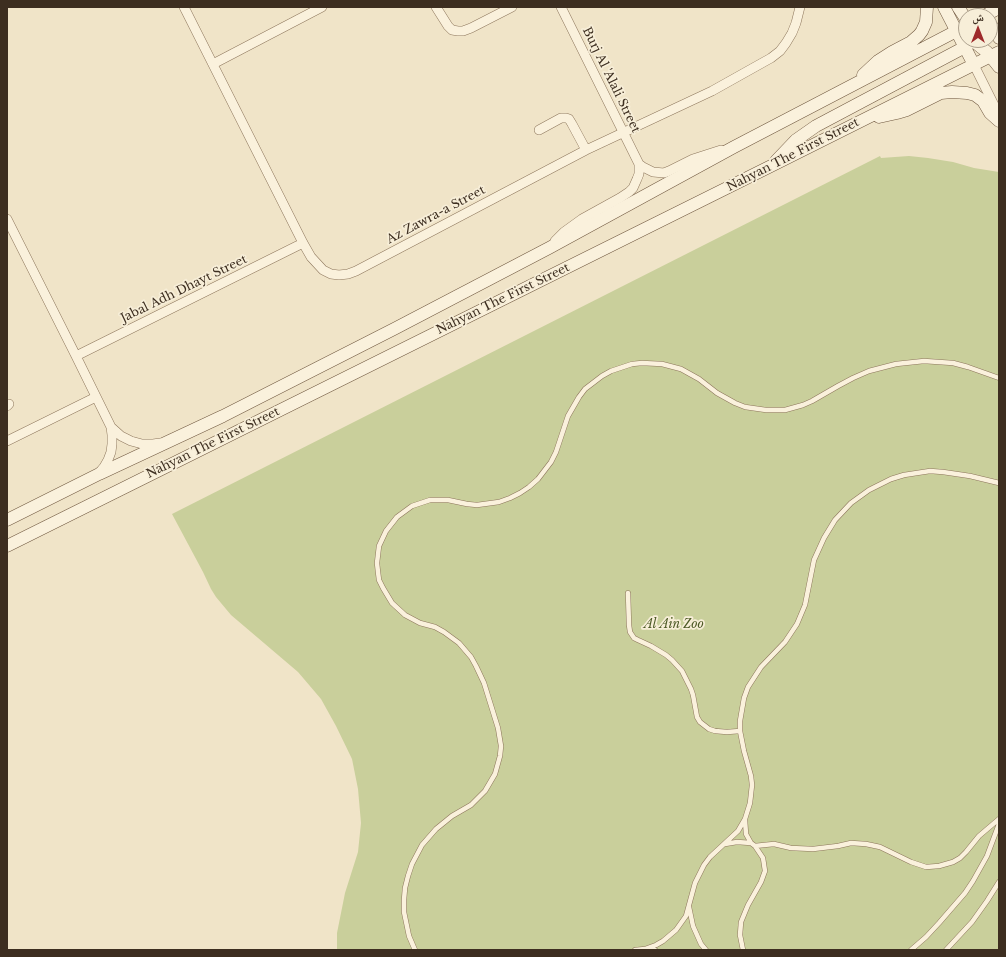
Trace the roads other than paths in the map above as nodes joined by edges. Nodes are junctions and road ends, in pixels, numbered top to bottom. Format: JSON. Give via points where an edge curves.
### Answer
{"nodes":[{"id":1,"x":184,"y":7,"type":"edge"},
{"id":2,"x":322,"y":7,"type":"edge"},
{"id":3,"x":436,"y":7,"type":"edge"},
{"id":4,"x":512,"y":7,"type":"edge"},
{"id":5,"x":561,"y":7,"type":"edge"},
{"id":6,"x":800,"y":7,"type":"edge"},
{"id":7,"x":926,"y":7,"type":"edge"},
{"id":8,"x":944,"y":7,"type":"edge"},
{"id":9,"x":958,"y":25,"type":"edge"},
{"id":10,"x":958,"y":41,"type":"edge"},
{"id":11,"x":958,"y":42,"type":"edge"},
{"id":12,"x":970,"y":48,"type":"edge"},
{"id":13,"x":982,"y":48,"type":"edge"},
{"id":14,"x":994,"y":48,"type":"edge"},
{"id":15,"x":213,"y":64,"type":"junction"},
{"id":16,"x":974,"y":65,"type":"junction"},
{"id":17,"x":999,"y":67,"type":"edge"},
{"id":18,"x":854,"y":84,"type":"junction"},
{"id":19,"x":999,"y":115,"type":"edge"},
{"id":20,"x":868,"y":118,"type":"junction"},
{"id":21,"x":999,"y":121,"type":"edge"},
{"id":22,"x":539,"y":130,"type":"dead end"},
{"id":23,"x":623,"y":132,"type":"junction"},
{"id":24,"x":734,"y":147,"type":"junction"},
{"id":25,"x":586,"y":150,"type":"junction"},
{"id":26,"x":639,"y":164,"type":"junction"},
{"id":27,"x":771,"y":166,"type":"junction"},
{"id":28,"x":7,"y":219,"type":"edge"},
{"id":29,"x":303,"y":243,"type":"junction"},
{"id":30,"x":549,"y":248,"type":"junction"},
{"id":31,"x":76,"y":356,"type":"junction"},
{"id":32,"x":999,"y":378,"type":"edge"},
{"id":33,"x":96,"y":397,"type":"junction"},
{"id":34,"x":110,"y":427,"type":"junction"},
{"id":35,"x":7,"y":441,"type":"edge"},
{"id":36,"x":167,"y":442,"type":"junction"},
{"id":37,"x":99,"y":474,"type":"junction"},
{"id":38,"x":999,"y":483,"type":"edge"},
{"id":39,"x":7,"y":520,"type":"edge"},
{"id":40,"x":7,"y":546,"type":"edge"},
{"id":41,"x":628,"y":593,"type":"dead end"},
{"id":42,"x":740,"y":731,"type":"junction"},
{"id":43,"x":745,"y":819,"type":"junction"},
{"id":44,"x":999,"y":819,"type":"edge"},
{"id":45,"x":999,"y":824,"type":"edge"},
{"id":46,"x":751,"y":843,"type":"junction"},
{"id":47,"x":724,"y":844,"type":"junction"},
{"id":48,"x":755,"y":846,"type":"junction"},
{"id":49,"x":999,"y":882,"type":"edge"},
{"id":50,"x":689,"y":907,"type":"junction"},
{"id":51,"x":645,"y":948,"type":"junction"},
{"id":52,"x":415,"y":950,"type":"edge"},
{"id":53,"x":635,"y":950,"type":"edge"},
{"id":54,"x":655,"y":950,"type":"edge"},
{"id":55,"x":706,"y":950,"type":"edge"},
{"id":56,"x":743,"y":950,"type":"edge"},
{"id":57,"x":911,"y":950,"type":"edge"},
{"id":58,"x":946,"y":950,"type":"edge"}],
"edges":[{"from":1,"to":15,"type":"street","name":"Az Zawra-a Street"},
{"from":2,"to":15,"type":"street"},
{"from":3,"to":4,"type":"street","via":[[448,26],[458,32]]},
{"from":5,"to":23,"type":"street","name":"Burj Al 'Alali Street"},
{"from":6,"to":23,"type":"street","name":"Az Zawra-a Street","via":[[792,33],[780,51],[771,58],[712,91]]},
{"from":7,"to":18,"type":"main road","via":[[926,22],[919,35],[878,61]]},
{"from":8,"to":9,"type":"main road"},
{"from":10,"to":18,"type":"main road","name":"Nahyan The First Street"},
{"from":11,"to":27,"type":"main road","via":[[816,126],[792,144]]},
{"from":12,"to":16,"type":"main road"},
{"from":13,"to":16,"type":"main road"},
{"from":14,"to":17,"type":"main road"},
{"from":15,"to":29,"type":"street","name":"Az Zawra-a Street"},
{"from":16,"to":19,"type":"street"},
{"from":16,"to":20,"type":"main road","name":"Nahyan The First Street"},
{"from":18,"to":24,"type":"main road","name":"Nahyan The First Street"},
{"from":20,"to":21,"type":"main road","via":[[907,110],[940,93],[952,92],[975,95]]},
{"from":20,"to":27,"type":"main road","name":"Nahyan The First Street"},
{"from":22,"to":25,"type":"street","via":[[561,118],[566,118]]},
{"from":23,"to":25,"type":"street","name":"Az Zawra-a Street"},
{"from":23,"to":26,"type":"street","name":"Burj Al 'Alali Street"},
{"from":24,"to":26,"type":"street","via":[[703,155],[664,172],[653,172]]},
{"from":24,"to":30,"type":"main road","name":"Nahyan The First Street"},
{"from":25,"to":29,"type":"street","name":"Az Zawra-a Street","via":[[348,274],[335,275],[323,270],[316,264]]},
{"from":26,"to":30,"type":"street","via":[[638,179],[629,192],[573,225]]},
{"from":27,"to":40,"type":"main road","name":"Nahyan The First Street"},
{"from":28,"to":31,"type":"street"},
{"from":29,"to":31,"type":"street","name":"Jabal Adh Dhayt Street"},
{"from":30,"to":36,"type":"main road","name":"Nahyan The First Street","via":[[223,416]]},
{"from":31,"to":33,"type":"street"},
{"from":32,"to":52,"type":"lane","via":[[953,363],[924,361],[896,364],[853,378],[812,402],[785,410],[766,410],[745,406],[726,398],[681,369],[662,364],[632,364],[602,376],[582,393],[568,416],[551,462],[538,480],[520,493],[499,502],[477,505],[430,500],[412,506],[397,517],[379,546],[378,572],[383,588],[392,603],[405,615],[444,632],[471,657],[484,683],[501,742],[498,765],[485,791],[471,805],[436,829],[422,845],[412,864],[405,888],[404,912]]},
{"from":33,"to":34,"type":"street"},
{"from":33,"to":35,"type":"street"},
{"from":34,"to":36,"type":"street","via":[[121,436],[142,444]]},
{"from":34,"to":37,"type":"street","via":[[111,452]]},
{"from":36,"to":37,"type":"main road","name":"Nahyan The First Street"},
{"from":37,"to":39,"type":"main road","name":"Nahyan The First Street"},
{"from":38,"to":42,"type":"lane","via":[[943,472],[916,473],[879,484],[851,504],[832,525],[819,548],[811,572],[806,605],[797,624],[785,642],[761,667],[748,687],[741,709]]},
{"from":41,"to":42,"type":"lane","via":[[630,632],[634,638],[666,655],[682,671],[694,695],[700,722],[715,731]]},
{"from":42,"to":43,"type":"lane","via":[[752,785]]},
{"from":43,"to":46,"type":"lane","via":[[746,834]]},
{"from":43,"to":47,"type":"lane"},
{"from":44,"to":48,"type":"lane","via":[[979,836],[960,858],[940,866],[926,867],[880,847],[866,844],[851,843],[813,849],[774,844]]},
{"from":45,"to":57,"type":"lane","via":[[987,856],[964,893],[940,923]]},
{"from":46,"to":47,"type":"lane"},
{"from":46,"to":48,"type":"lane"},
{"from":47,"to":50,"type":"lane","via":[[710,857],[699,874]]},
{"from":48,"to":56,"type":"lane","via":[[763,858],[765,871],[741,922]]},
{"from":49,"to":58,"type":"lane","via":[[972,922]]},
{"from":50,"to":51,"type":"lane","via":[[682,923],[670,936],[656,945]]},
{"from":50,"to":55,"type":"lane","via":[[693,926]]},
{"from":51,"to":53,"type":"lane"},
{"from":51,"to":54,"type":"lane"}]}
